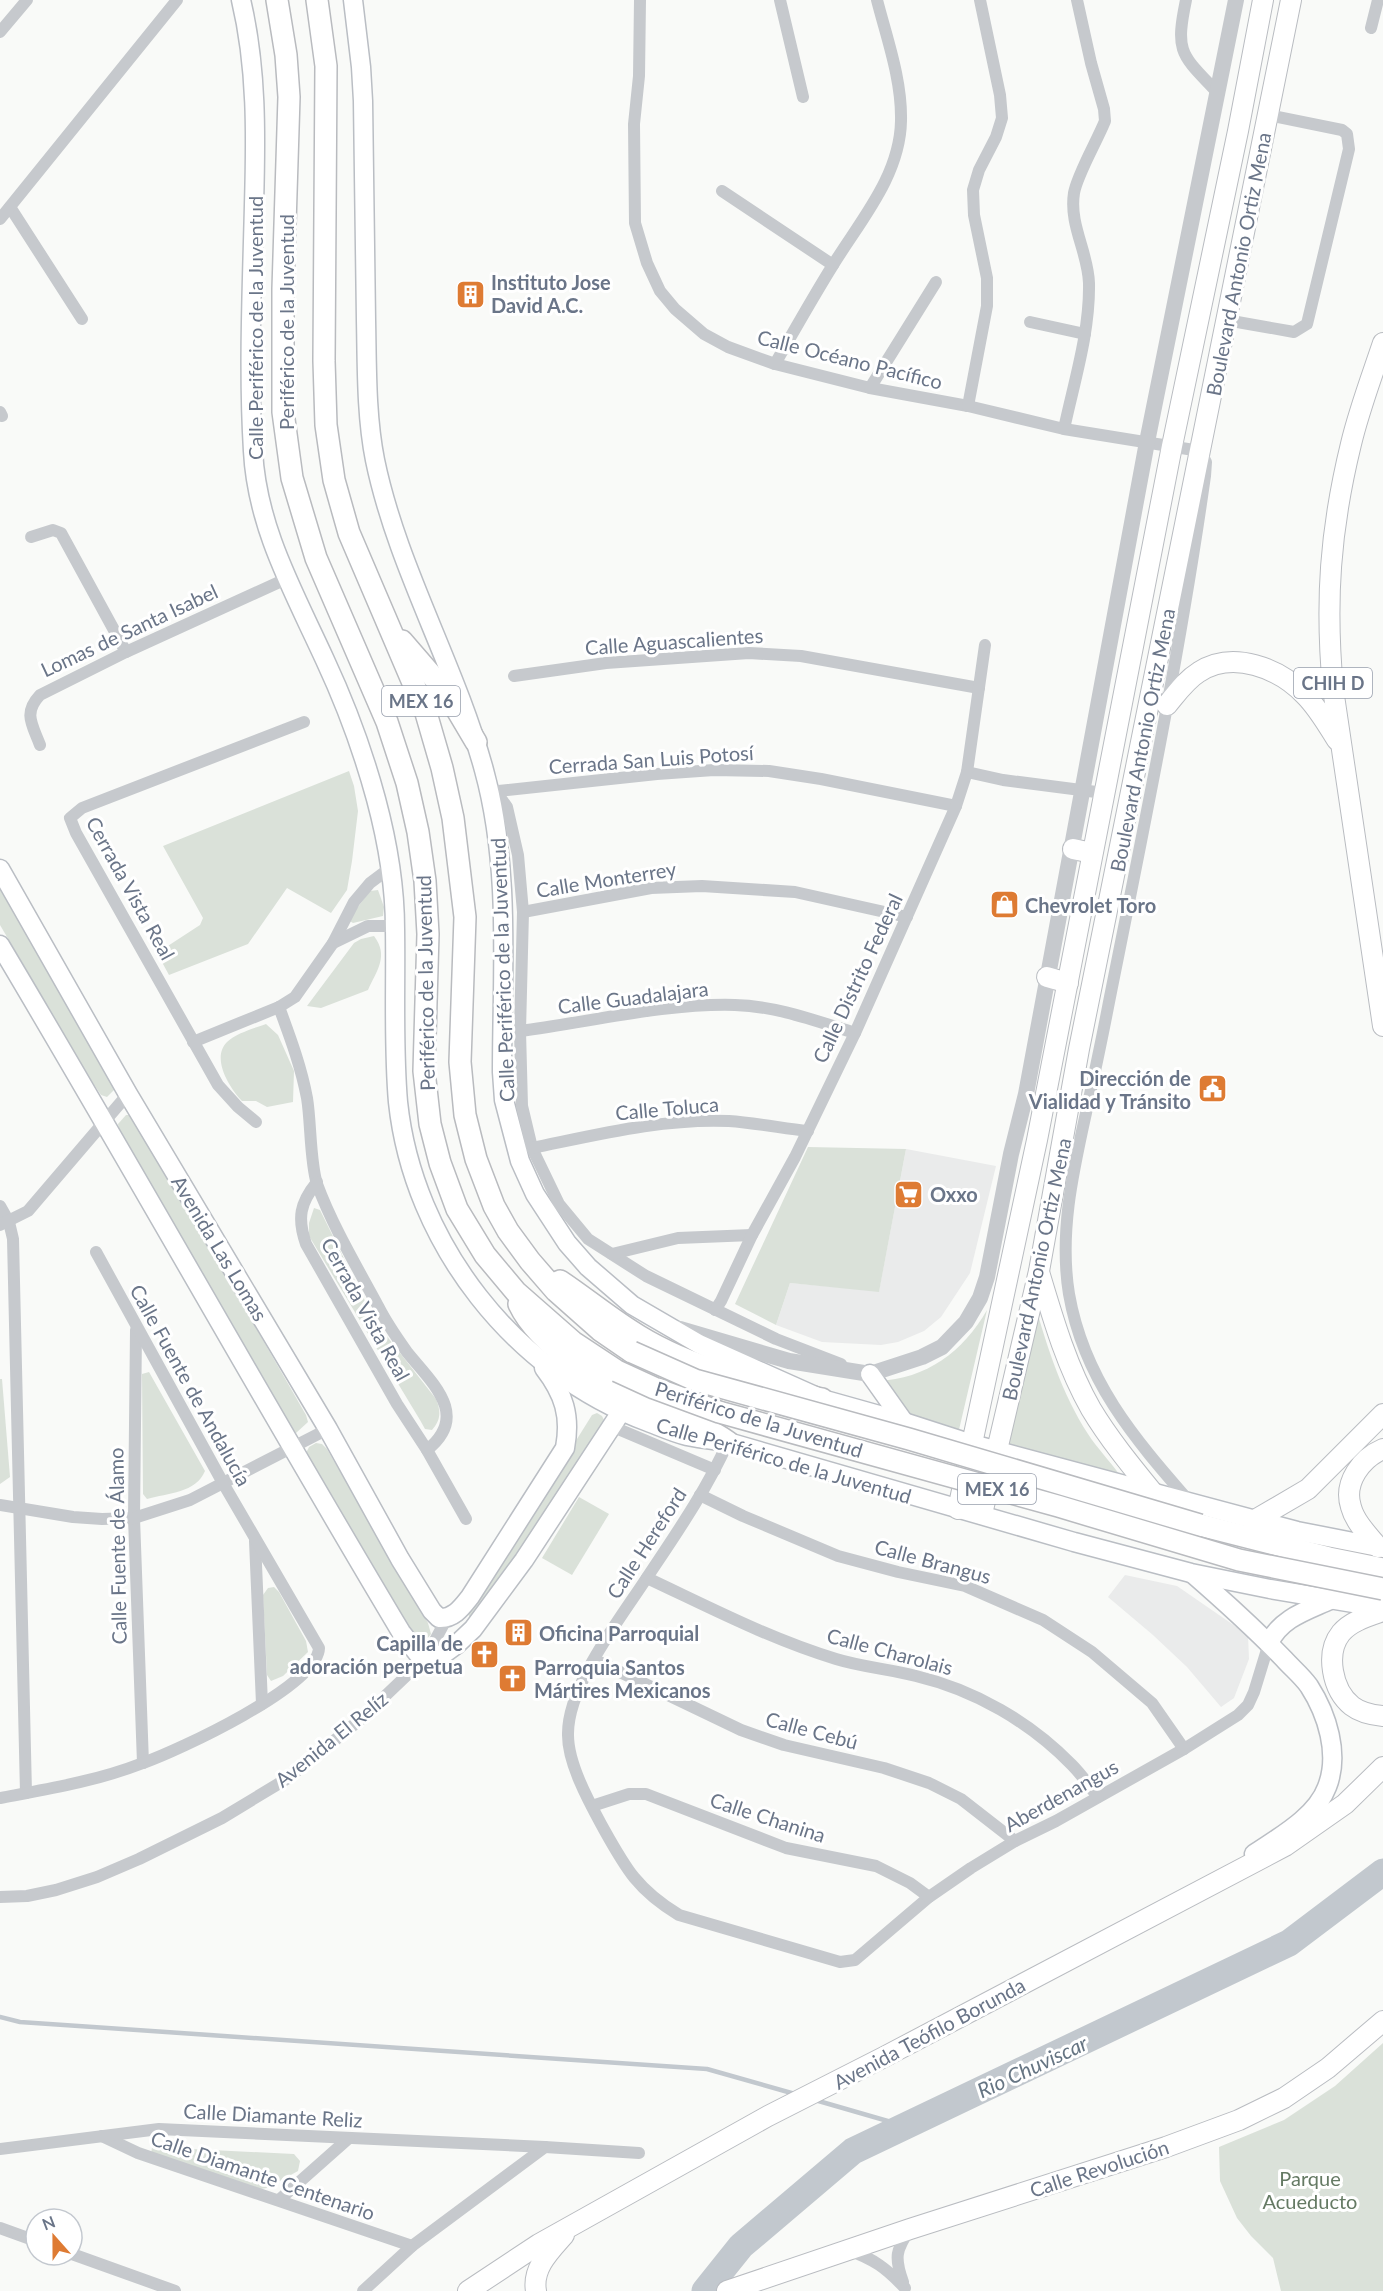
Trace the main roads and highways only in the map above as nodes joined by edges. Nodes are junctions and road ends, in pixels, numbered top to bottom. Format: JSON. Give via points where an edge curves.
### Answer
{"nodes":[{"id":1,"x":241,"y":0,"type":"edge"},
{"id":2,"x":277,"y":0,"type":"edge"},
{"id":3,"x":317,"y":0,"type":"edge"},
{"id":4,"x":353,"y":0,"type":"edge"},
{"id":5,"x":1263,"y":0,"type":"edge"},
{"id":6,"x":1291,"y":0,"type":"edge"},
{"id":7,"x":1383,"y":343,"type":"edge"},
{"id":8,"x":389,"y":627,"type":"junction"},
{"id":9,"x":1167,"y":705,"type":"road end"},
{"id":10,"x":476,"y":742,"type":"junction"},
{"id":11,"x":1342,"y":747,"type":"junction"},
{"id":12,"x":1073,"y":849,"type":"road end"},
{"id":13,"x":1092,"y":853,"type":"junction"},
{"id":14,"x":0,"y":869,"type":"edge"},
{"id":15,"x":0,"y":945,"type":"edge"},
{"id":16,"x":1047,"y":977,"type":"road end"},
{"id":17,"x":1068,"y":983,"type":"junction"},
{"id":18,"x":1383,"y":1026,"type":"edge"},
{"id":19,"x":530,"y":1261,"type":"junction"},
{"id":20,"x":1039,"y":1271,"type":"junction"},
{"id":21,"x":516,"y":1292,"type":"junction"},
{"id":22,"x":534,"y":1355,"type":"junction"},
{"id":23,"x":870,"y":1374,"type":"road end"},
{"id":24,"x":822,"y":1399,"type":"junction"},
{"id":25,"x":1383,"y":1414,"type":"edge"},
{"id":26,"x":616,"y":1419,"type":"junction"},
{"id":27,"x":904,"y":1422,"type":"junction"},
{"id":28,"x":728,"y":1442,"type":"junction"},
{"id":29,"x":972,"y":1444,"type":"junction"},
{"id":30,"x":1383,"y":1449,"type":"edge"},
{"id":31,"x":996,"y":1450,"type":"junction"},
{"id":32,"x":1154,"y":1494,"type":"junction"},
{"id":33,"x":958,"y":1509,"type":"junction"},
{"id":34,"x":982,"y":1514,"type":"junction"},
{"id":35,"x":1255,"y":1520,"type":"junction"},
{"id":36,"x":1380,"y":1547,"type":"edge"},
{"id":37,"x":1383,"y":1569,"type":"edge"},
{"id":38,"x":1191,"y":1573,"type":"junction"},
{"id":39,"x":1383,"y":1589,"type":"edge"},
{"id":40,"x":1330,"y":1600,"type":"junction"},
{"id":41,"x":1383,"y":1610,"type":"edge"},
{"id":42,"x":1269,"y":1643,"type":"junction"},
{"id":43,"x":426,"y":1657,"type":"joint"},
{"id":44,"x":1383,"y":1716,"type":"edge"},
{"id":45,"x":1383,"y":1767,"type":"edge"},
{"id":46,"x":1203,"y":1888,"type":"junction"},
{"id":47,"x":1383,"y":2021,"type":"edge"},
{"id":48,"x":574,"y":2224,"type":"junction"},
{"id":49,"x":472,"y":2290,"type":"edge"},
{"id":50,"x":536,"y":2291,"type":"edge"},
{"id":51,"x":727,"y":2291,"type":"edge"}],
"edges":[{"from":1,"to":22,"type":"main road","name":"Calle Periférico de la Juventud","via":[[248,31],[256,120],[251,331],[253,454],[259,498],[273,548],[351,718],[380,815],[396,926],[394,1038],[399,1103],[405,1147],[415,1180],[456,1265],[484,1304]]},
{"from":2,"to":21,"type":"highway","name":"Periférico de la Juventud","number":"MEX 16","via":[[289,97],[283,412],[292,478],[316,558],[387,722],[418,832],[428,934],[424,1071],[430,1124],[440,1163],[457,1209],[485,1255]]},
{"from":3,"to":8,"type":"highway","name":"Periférico de la Juventud","number":"MEX 16","via":[[326,66],[326,425],[334,480],[348,533]]},
{"from":4,"to":10,"type":"main road","name":"Calle Periférico de la Juventud","via":[[363,101],[368,382],[375,457],[388,510]]},
{"from":5,"to":13,"type":"main road","name":"Boulevard Antonio Ortiz Mena"},
{"from":6,"to":20,"type":"main road","name":"Boulevard Antonio Ortiz Mena","via":[[1079,1049]]},
{"from":7,"to":11,"type":"main road","number":"CHIH D","via":[[1351,441],[1331,550],[1328,638]]},
{"from":8,"to":10,"type":"highway","via":[[447,693]]},
{"from":8,"to":19,"type":"highway","name":"Periférico de la Juventud","number":"MEX 16","via":[[426,713],[453,818],[465,917],[460,1062],[465,1115],[494,1206]]},
{"from":9,"to":11,"type":"main road","via":[[1200,671],[1223,662],[1253,664],[1283,677],[1303,693]]},
{"from":10,"to":24,"type":"main road","name":"Calle Periférico de la Juventud","via":[[499,843],[504,1100],[520,1161],[535,1194],[567,1243],[632,1305],[730,1359]]},
{"from":11,"to":18,"type":"main road","number":"CHIH D"},
{"from":12,"to":13,"type":"main road"},
{"from":13,"to":17,"type":"main road","name":"Boulevard Antonio Ortiz Mena"},
{"from":14,"to":22,"type":"main road","name":"Avenida Las Lomas","via":[[128,1094],[328,1428],[400,1559],[439,1618],[458,1611],[470,1597],[565,1448],[569,1428],[565,1407]]},
{"from":15,"to":43,"type":"main road","name":"Avenida Las Lomas","via":[[290,1447],[401,1632]]},
{"from":16,"to":17,"type":"main road"},
{"from":17,"to":29,"type":"main road","name":"Boulevard Antonio Ortiz Mena"},
{"from":19,"to":24,"type":"highway","via":[[669,1353],[754,1383]]},
{"from":19,"to":37,"type":"highway","name":"Periférico de la Juventud","number":"MEX 16","bridge":true,"via":[[572,1307],[600,1330],[632,1352],[695,1380],[1200,1526]]},
{"from":20,"to":31,"type":"main road","name":"Boulevard Antonio Ortiz Mena"},
{"from":20,"to":32,"type":"main road","via":[[1068,1362],[1085,1397],[1108,1435]]},
{"from":21,"to":28,"type":"highway","via":[[528,1322],[598,1380],[655,1409],[704,1427]]},
{"from":21,"to":39,"type":"highway","name":"Periférico de la Juventud","number":"MEX 16","bridge":true,"via":[[573,1342],[617,1371],[719,1412],[1239,1560]]},
{"from":22,"to":26,"type":"main road","name":"Calle Periférico de la Juventud"},
{"from":23,"to":27,"type":"main road"},
{"from":24,"to":27,"type":"main road","name":"Calle Periférico de la Juventud"},
{"from":25,"to":35,"type":"main road","via":[[1308,1489]]},
{"from":26,"to":28,"type":"main road","name":"Calle Periférico de la Juventud"},
{"from":26,"to":43,"type":"main road","name":"Avenida El Relíz","via":[[524,1560],[473,1629],[445,1653]]},
{"from":27,"to":29,"type":"main road","name":"Calle Periférico de la Juventud"},
{"from":28,"to":33,"type":"main road","name":"Calle Periférico de la Juventud"},
{"from":29,"to":31,"type":"main road","name":"Calle Periférico de la Juventud"},
{"from":29,"to":33,"type":"main road","name":"Boulevard Antonio Ortiz Mena"},
{"from":30,"to":36,"type":"main road","via":[[1364,1460],[1350,1491],[1350,1506],[1358,1523]]},
{"from":31,"to":32,"type":"main road","name":"Calle Periférico de la Juventud"},
{"from":31,"to":34,"type":"main road","name":"Boulevard Antonio Ortiz Mena"},
{"from":32,"to":35,"type":"main road","name":"Calle Periférico de la Juventud"},
{"from":33,"to":34,"type":"main road","name":"Calle Periférico de la Juventud"},
{"from":34,"to":38,"type":"main road","name":"Calle Periférico de la Juventud"},
{"from":35,"to":36,"type":"main road","name":"Calle Periférico de la Juventud"},
{"from":38,"to":40,"type":"main road","name":"Calle Periférico de la Juventud"},
{"from":38,"to":42,"type":"main road"},
{"from":40,"to":41,"type":"main road","name":"Calle Periférico de la Juventud"},
{"from":40,"to":42,"type":"main road","via":[[1284,1623]]},
{"from":41,"to":44,"type":"main road","via":[[1345,1629],[1334,1646],[1332,1662],[1337,1684],[1352,1706],[1370,1715]]},
{"from":42,"to":46,"type":"main road","via":[[1308,1685],[1322,1710],[1332,1758],[1327,1788],[1314,1807],[1285,1833]]},
{"from":45,"to":46,"type":"main road","name":"Avenida Teófilo Borunda","via":[[1345,1804],[1315,1826]]},
{"from":46,"to":48,"type":"main road","name":"Avenida Teófilo Borunda","via":[[768,2116]]},
{"from":47,"to":51,"type":"main road","name":"Calle Revolución","via":[[1302,2086],[1239,2120]]},
{"from":48,"to":49,"type":"main road","name":"Avenida Teófilo Borunda","via":[[504,2265]]},
{"from":48,"to":50,"type":"main road","via":[[543,2260],[536,2276]]}]}
